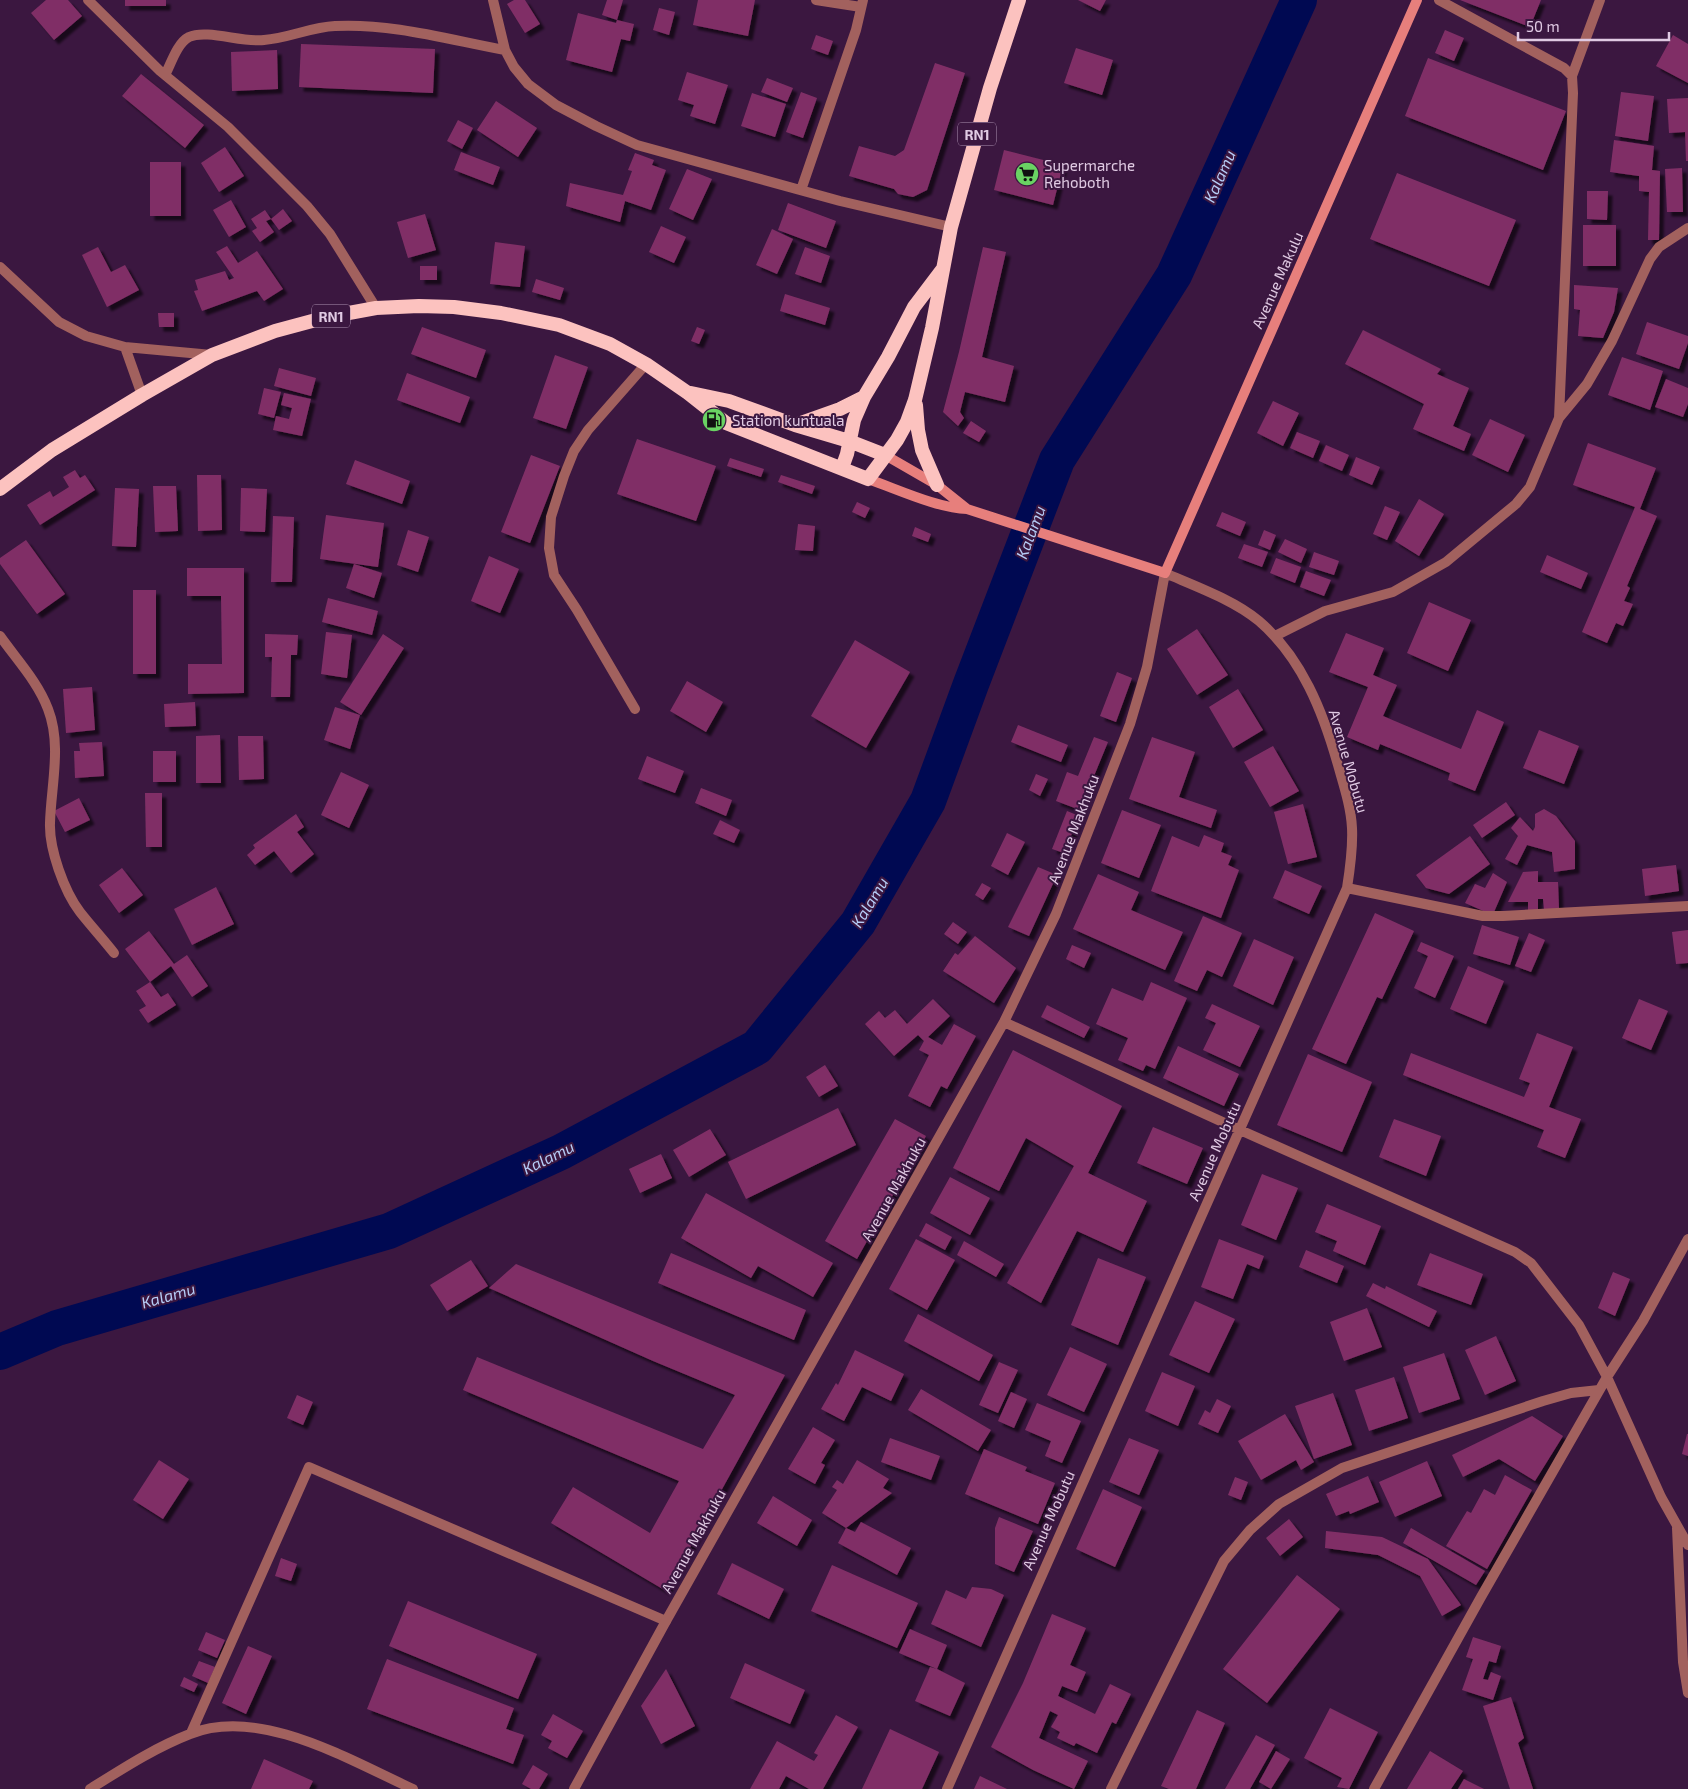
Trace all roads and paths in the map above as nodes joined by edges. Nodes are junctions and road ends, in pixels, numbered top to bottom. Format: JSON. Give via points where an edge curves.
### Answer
{"nodes":[{"id":1,"x":88,"y":0,"type":"edge"},
{"id":2,"x":493,"y":0,"type":"edge"},
{"id":3,"x":816,"y":0,"type":"edge"},
{"id":4,"x":1019,"y":0,"type":"edge"},
{"id":5,"x":1417,"y":0,"type":"edge"},
{"id":6,"x":1439,"y":0,"type":"edge"},
{"id":7,"x":1600,"y":0,"type":"edge"},
{"id":8,"x":862,"y":4,"type":"edge"},
{"id":9,"x":506,"y":50,"type":"junction"},
{"id":10,"x":165,"y":75,"type":"junction"},
{"id":11,"x":1572,"y":76,"type":"junction"},
{"id":12,"x":801,"y":190,"type":"junction"},
{"id":13,"x":951,"y":227,"type":"junction"},
{"id":14,"x":1688,"y":228,"type":"edge"},
{"id":15,"x":0,"y":267,"type":"edge"},
{"id":16,"x":942,"y":270,"type":"junction"},
{"id":17,"x":376,"y":308,"type":"junction"},
{"id":18,"x":125,"y":347,"type":"junction"},
{"id":19,"x":212,"y":355,"type":"junction"},
{"id":20,"x":646,"y":364,"type":"junction"},
{"id":21,"x":688,"y":392,"type":"junction"},
{"id":22,"x":142,"y":394,"type":"junction"},
{"id":23,"x":864,"y":397,"type":"junction"},
{"id":24,"x":915,"y":400,"type":"junction"},
{"id":25,"x":1559,"y":418,"type":"junction"},
{"id":26,"x":795,"y":425,"type":"junction"},
{"id":27,"x":849,"y":441,"type":"junction"},
{"id":28,"x":885,"y":455,"type":"junction"},
{"id":29,"x":842,"y":468,"type":"junction"},
{"id":30,"x":868,"y":478,"type":"junction"},
{"id":31,"x":938,"y":485,"type":"junction"},
{"id":32,"x":0,"y":489,"type":"edge"},
{"id":33,"x":967,"y":509,"type":"junction"},
{"id":34,"x":1165,"y":572,"type":"junction"},
{"id":35,"x":0,"y":636,"type":"edge"},
{"id":36,"x":1274,"y":636,"type":"junction"},
{"id":37,"x":635,"y":709,"type":"dead end"},
{"id":38,"x":1347,"y":888,"type":"junction"},
{"id":39,"x":1688,"y":906,"type":"edge"},
{"id":40,"x":114,"y":953,"type":"dead end"},
{"id":41,"x":1004,"y":1022,"type":"junction"},
{"id":42,"x":1240,"y":1130,"type":"junction"},
{"id":43,"x":1688,"y":1239,"type":"edge"},
{"id":44,"x":1607,"y":1377,"type":"junction"},
{"id":45,"x":1599,"y":1390,"type":"junction"},
{"id":46,"x":1676,"y":1525,"type":"junction"},
{"id":47,"x":1688,"y":1545,"type":"edge"},
{"id":48,"x":666,"y":1621,"type":"junction"},
{"id":49,"x":1688,"y":1694,"type":"edge"},
{"id":50,"x":191,"y":1733,"type":"junction"},
{"id":51,"x":90,"y":1789,"type":"edge"},
{"id":52,"x":413,"y":1789,"type":"edge"},
{"id":53,"x":574,"y":1789,"type":"edge"},
{"id":54,"x":947,"y":1789,"type":"edge"},
{"id":55,"x":1111,"y":1789,"type":"edge"},
{"id":56,"x":1374,"y":1789,"type":"edge"}],
"edges":[{"from":1,"to":10,"type":"street"},
{"from":2,"to":9,"type":"street"},
{"from":3,"to":8,"type":"street"},
{"from":4,"to":13,"type":"highway","number":"RN1","via":[[990,88]]},
{"from":5,"to":34,"type":"main road","name":"Avenue Makulu"},
{"from":6,"to":11,"type":"street","via":[[1564,68]]},
{"from":7,"to":11,"type":"street"},
{"from":8,"to":12,"type":"street"},
{"from":9,"to":10,"type":"street","via":[[371,27],[324,27],[264,40],[200,34],[188,38],[179,47]]},
{"from":9,"to":12,"type":"street","via":[[514,67],[528,84],[556,105],[596,126],[637,144]]},
{"from":10,"to":17,"type":"street","via":[[228,127],[307,206],[330,234]]},
{"from":11,"to":25,"type":"street"},
{"from":12,"to":13,"type":"street"},
{"from":13,"to":16,"type":"highway","number":"RN1"},
{"from":14,"to":25,"type":"street","via":[[1659,247],[1650,259],[1612,341],[1587,384]]},
{"from":15,"to":18,"type":"street","via":[[60,322],[86,336]]},
{"from":16,"to":23,"type":"highway","number":"RN1","via":[[914,307]]},
{"from":16,"to":24,"type":"highway","number":"RN1"},
{"from":17,"to":19,"type":"highway","number":"RN1","via":[[275,331]]},
{"from":17,"to":20,"type":"highway","number":"RN1","via":[[454,306],[559,325],[610,344]]},
{"from":18,"to":19,"type":"street"},
{"from":18,"to":22,"type":"street"},
{"from":19,"to":22,"type":"highway","number":"RN1"},
{"from":20,"to":21,"type":"highway","number":"RN1"},
{"from":20,"to":37,"type":"street","via":[[588,430],[574,451],[551,517],[549,548],[554,575]]},
{"from":21,"to":26,"type":"highway","number":"RN1","via":[[729,400]]},
{"from":21,"to":29,"type":"highway","number":"RN1","via":[[726,423]]},
{"from":22,"to":32,"type":"highway","number":"RN1","via":[[52,450]]},
{"from":23,"to":26,"type":"highway"},
{"from":23,"to":27,"type":"highway","number":"RN1"},
{"from":24,"to":28,"type":"highway","number":"RN1","via":[[907,422]]},
{"from":24,"to":31,"type":"highway","via":[[922,450]]},
{"from":25,"to":36,"type":"street","via":[[1530,486],[1516,504],[1454,556],[1392,592],[1325,611]]},
{"from":26,"to":27,"type":"highway","number":"RN1"},
{"from":27,"to":28,"type":"highway","number":"RN1"},
{"from":27,"to":29,"type":"highway","number":"RN1"},
{"from":28,"to":30,"type":"highway","number":"RN1"},
{"from":28,"to":31,"type":"main road"},
{"from":29,"to":30,"type":"highway","number":"RN1"},
{"from":30,"to":33,"type":"main road"},
{"from":31,"to":33,"type":"main road"},
{"from":33,"to":34,"type":"main road"},
{"from":34,"to":36,"type":"street","name":"Avenue Mobutu","via":[[1232,604],[1258,620]]},
{"from":34,"to":41,"type":"street","name":"Avenue Makhuku","via":[[1146,667],[1130,724],[1056,914]]},
{"from":35,"to":40,"type":"street","via":[[39,689],[49,710],[54,733],[52,849],[64,883],[79,911]]},
{"from":36,"to":38,"type":"street","name":"Avenue Mobutu","via":[[1316,699],[1348,797],[1352,828]]},
{"from":38,"to":39,"type":"street","via":[[1483,916]]},
{"from":38,"to":42,"type":"street","name":"Avenue Mobutu"},
{"from":41,"to":42,"type":"street"},
{"from":41,"to":48,"type":"street","name":"Avenue Makhuku"},
{"from":42,"to":44,"type":"street","via":[[1516,1252],[1531,1263],[1580,1325]]},
{"from":42,"to":54,"type":"street","name":"Avenue Mobutu"},
{"from":43,"to":44,"type":"street","via":[[1643,1322]]},
{"from":44,"to":45,"type":"street"},
{"from":44,"to":46,"type":"street"},
{"from":45,"to":55,"type":"street","via":[[1543,1401],[1342,1468],[1279,1504],[1250,1530],[1224,1561]]},
{"from":45,"to":56,"type":"street"},
{"from":46,"to":47,"type":"street"},
{"from":46,"to":49,"type":"street","via":[[1683,1662]]},
{"from":48,"to":50,"type":"street","via":[[310,1467]]},
{"from":48,"to":53,"type":"street","name":"Avenue Makhuku"},
{"from":50,"to":51,"type":"street","via":[[146,1754]]},
{"from":50,"to":52,"type":"street","via":[[233,1726],[280,1733],[311,1743]]}]}
